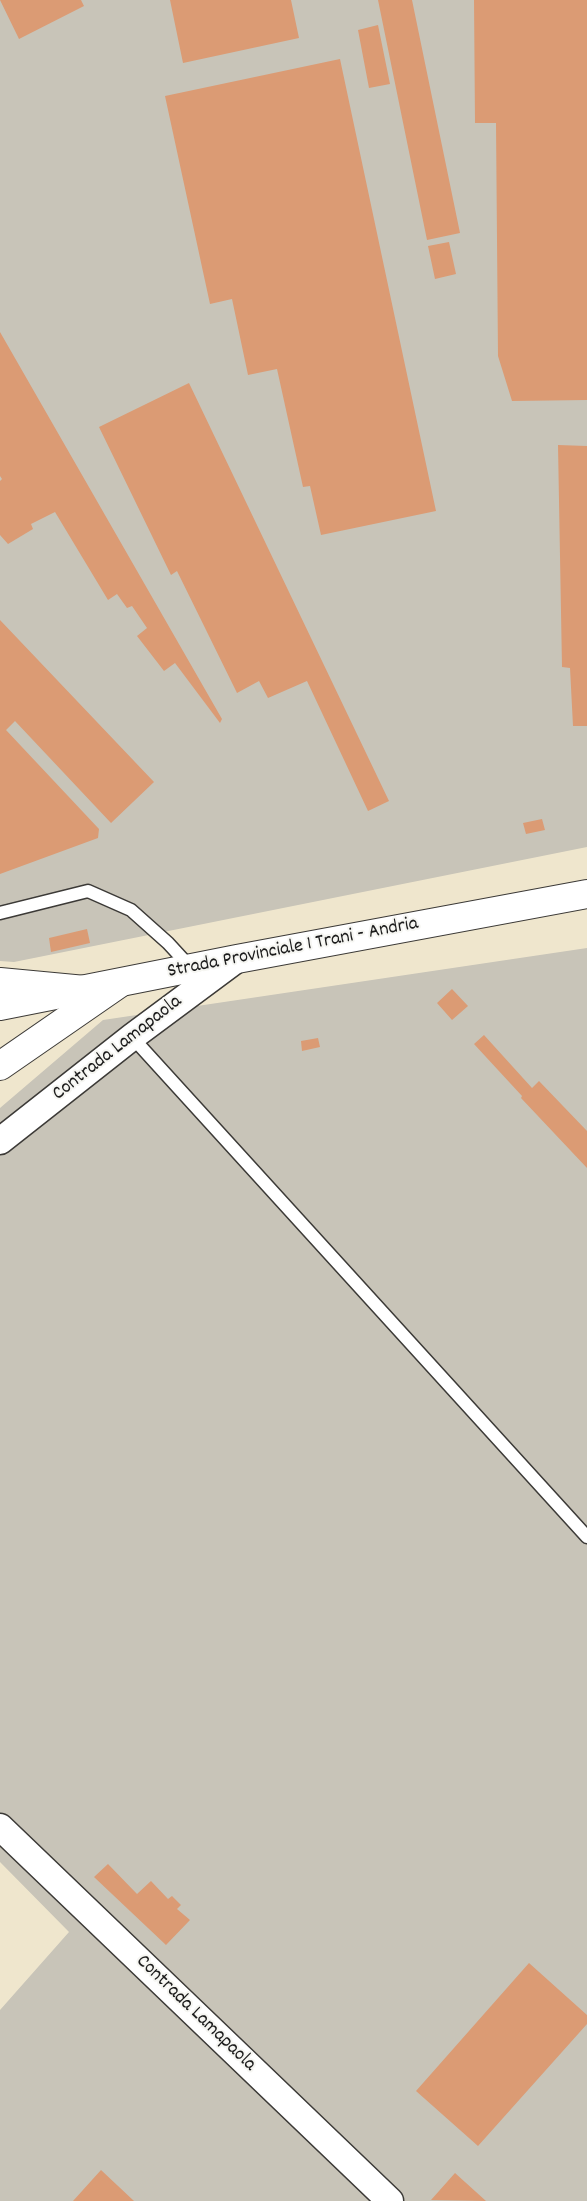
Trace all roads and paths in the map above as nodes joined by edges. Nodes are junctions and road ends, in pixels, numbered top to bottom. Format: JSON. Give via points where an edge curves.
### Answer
{"nodes":[{"id":1,"x":587,"y":894,"type":"edge"},
{"id":2,"x":0,"y":914,"type":"edge"},
{"id":3,"x":237,"y":959,"type":"junction"},
{"id":4,"x":191,"y":968,"type":"junction"},
{"id":5,"x":0,"y":982,"type":"edge"},
{"id":6,"x":120,"y":983,"type":"junction"},
{"id":7,"x":85,"y":990,"type":"junction"},
{"id":8,"x":0,"y":1006,"type":"edge"},
{"id":9,"x":132,"y":1037,"type":"junction"},
{"id":10,"x":0,"y":1066,"type":"edge"},
{"id":11,"x":0,"y":1141,"type":"edge"},
{"id":12,"x":587,"y":1537,"type":"edge"},
{"id":13,"x":0,"y":1827,"type":"edge"},
{"id":14,"x":390,"y":2201,"type":"edge"}],
"edges":[{"from":1,"to":3,"type":"main road","name":"Strada Provinciale 1 Trani - Andria"},
{"from":2,"to":4,"type":"lane","via":[[88,891],[131,910]]},
{"from":3,"to":4,"type":"main road","name":"Strada Provinciale 1 Trani - Andria"},
{"from":3,"to":9,"type":"street","name":"Contrada Lamapaola"},
{"from":4,"to":6,"type":"main road","name":"Strada Provinciale 1 Trani - Andria"},
{"from":5,"to":7,"type":"main road"},
{"from":6,"to":7,"type":"main road","name":"Strada Provinciale 1 Trani - Andria"},
{"from":6,"to":10,"type":"main road"},
{"from":7,"to":8,"type":"main road","name":"Strada Provinciale 1 Trani - Andria"},
{"from":9,"to":11,"type":"street","name":"Contrada Lamapaola"},
{"from":9,"to":12,"type":"lane"},
{"from":13,"to":14,"type":"street","name":"Contrada Lamapaola"}]}
